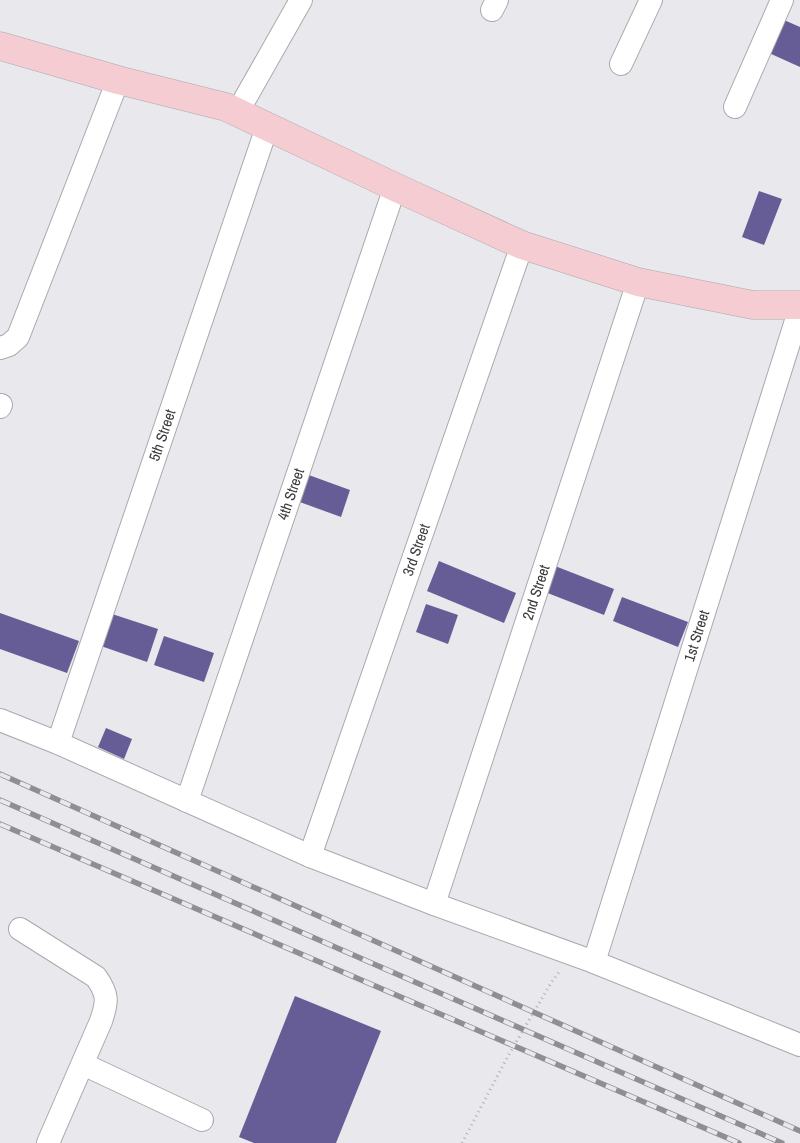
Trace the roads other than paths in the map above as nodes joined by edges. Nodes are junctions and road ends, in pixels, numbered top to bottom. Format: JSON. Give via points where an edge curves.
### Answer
{"nodes":[{"id":1,"x":301,"y":0,"type":"edge"},
{"id":2,"x":651,"y":0,"type":"edge"},
{"id":3,"x":782,"y":0,"type":"edge"},
{"id":4,"x":0,"y":46,"type":"edge"},
{"id":5,"x":621,"y":64,"type":"dead end"},
{"id":6,"x":118,"y":80,"type":"junction"},
{"id":7,"x":735,"y":108,"type":"dead end"},
{"id":8,"x":237,"y":113,"type":"junction"},
{"id":9,"x":267,"y":127,"type":"junction"},
{"id":10,"x":395,"y":187,"type":"junction"},
{"id":11,"x":522,"y":245,"type":"junction"},
{"id":12,"x":638,"y":282,"type":"junction"},
{"id":13,"x":800,"y":306,"type":"edge"},
{"id":14,"x":0,"y":348,"type":"edge"},
{"id":15,"x":0,"y":720,"type":"edge"},
{"id":16,"x":58,"y":743,"type":"junction"},
{"id":17,"x":187,"y":801,"type":"junction"},
{"id":18,"x":310,"y":856,"type":"junction"},
{"id":19,"x":434,"y":904,"type":"junction"},
{"id":20,"x":20,"y":929,"type":"dead end"},
{"id":21,"x":587,"y":960,"type":"junction"},
{"id":22,"x":800,"y":1045,"type":"edge"},
{"id":23,"x":82,"y":1064,"type":"junction"},
{"id":24,"x":202,"y":1120,"type":"dead end"},
{"id":25,"x":48,"y":1143,"type":"edge"}],
"edges":[{"from":1,"to":8,"type":"street"},
{"from":2,"to":5,"type":"street"},
{"from":3,"to":7,"type":"street"},
{"from":4,"to":6,"type":"street"},
{"from":6,"to":8,"type":"street","via":[[226,107]]},
{"from":6,"to":14,"type":"street","via":[[18,337]]},
{"from":8,"to":9,"type":"street"},
{"from":9,"to":10,"type":"street"},
{"from":9,"to":16,"type":"street","name":"5th Street"},
{"from":10,"to":11,"type":"street"},
{"from":10,"to":17,"type":"street","name":"4th Street"},
{"from":11,"to":12,"type":"street"},
{"from":11,"to":18,"type":"street","name":"3rd Street"},
{"from":12,"to":13,"type":"street","via":[[754,305]]},
{"from":12,"to":19,"type":"street","name":"2nd Street"},
{"from":13,"to":21,"type":"street","name":"1st Street"},
{"from":15,"to":16,"type":"street"},
{"from":16,"to":17,"type":"street"},
{"from":17,"to":18,"type":"street"},
{"from":18,"to":19,"type":"street"},
{"from":19,"to":21,"type":"street"},
{"from":20,"to":23,"type":"street","via":[[96,977],[103,988],[106,1007]]},
{"from":21,"to":22,"type":"street"},
{"from":23,"to":24,"type":"street"},
{"from":23,"to":25,"type":"street"}]}
